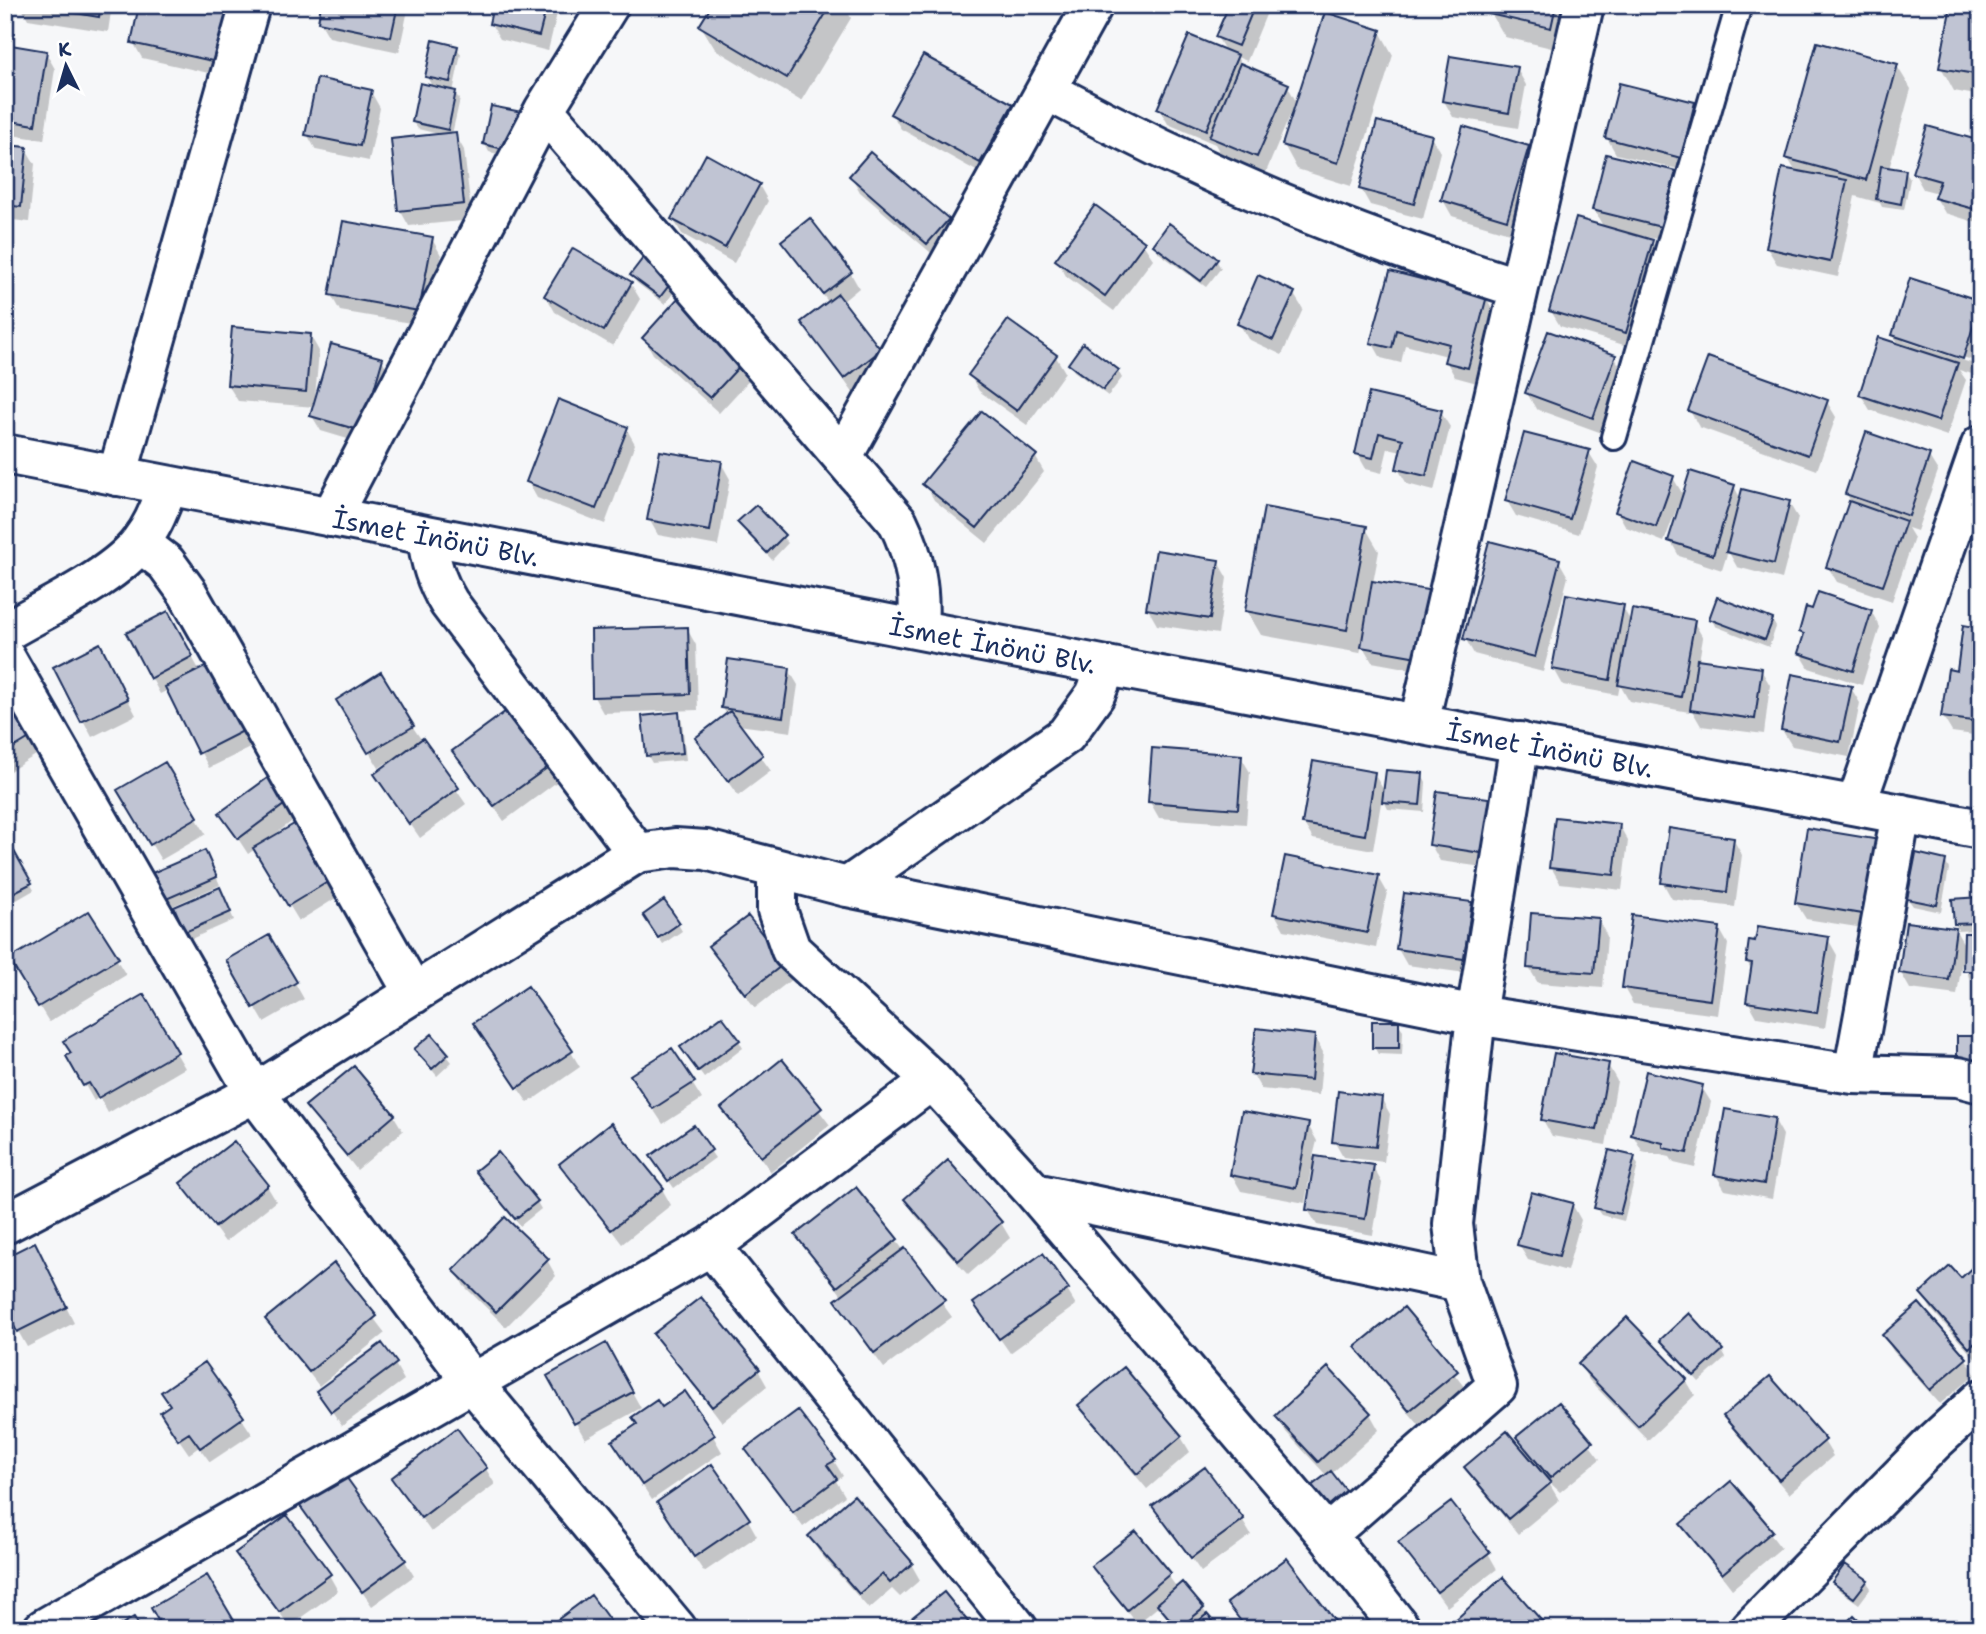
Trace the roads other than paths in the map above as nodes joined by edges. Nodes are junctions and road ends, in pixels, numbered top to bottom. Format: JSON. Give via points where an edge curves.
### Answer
{"nodes":[{"id":1,"x":250,"y":5,"type":"edge"},
{"id":2,"x":609,"y":5,"type":"edge"},
{"id":3,"x":1093,"y":5,"type":"edge"},
{"id":4,"x":1584,"y":5,"type":"edge"},
{"id":5,"x":1739,"y":5,"type":"edge"},
{"id":6,"x":1046,"y":90,"type":"junction"},
{"id":7,"x":544,"y":110,"type":"junction"},
{"id":8,"x":1520,"y":288,"type":"junction"},
{"id":9,"x":1614,"y":437,"type":"dead end"},
{"id":10,"x":1981,"y":445,"type":"edge"},
{"id":11,"x":5,"y":454,"type":"edge"},
{"id":12,"x":843,"y":456,"type":"junction"},
{"id":13,"x":117,"y":476,"type":"junction"},
{"id":14,"x":167,"y":487,"type":"junction"},
{"id":15,"x":331,"y":517,"type":"junction"},
{"id":16,"x":427,"y":536,"type":"junction"},
{"id":17,"x":140,"y":543,"type":"junction"},
{"id":18,"x":918,"y":628,"type":"junction"},
{"id":19,"x":5,"y":632,"type":"edge"},
{"id":20,"x":5,"y":657,"type":"edge"},
{"id":21,"x":1107,"y":666,"type":"junction"},
{"id":22,"x":1419,"y":723,"type":"junction"},
{"id":23,"x":1520,"y":742,"type":"junction"},
{"id":24,"x":1856,"y":805,"type":"junction"},
{"id":25,"x":1901,"y":814,"type":"junction"},
{"id":26,"x":1981,"y":829,"type":"edge"},
{"id":27,"x":637,"y":853,"type":"junction"},
{"id":28,"x":777,"y":871,"type":"junction"},
{"id":29,"x":846,"y":887,"type":"junction"},
{"id":30,"x":414,"y":994,"type":"junction"},
{"id":31,"x":1476,"y":1015,"type":"junction"},
{"id":32,"x":1853,"y":1074,"type":"junction"},
{"id":33,"x":932,"y":1080,"type":"junction"},
{"id":34,"x":1981,"y":1083,"type":"edge"},
{"id":35,"x":255,"y":1093,"type":"junction"},
{"id":36,"x":1035,"y":1193,"type":"junction"},
{"id":37,"x":5,"y":1224,"type":"edge"},
{"id":38,"x":711,"y":1246,"type":"junction"},
{"id":39,"x":1460,"y":1282,"type":"junction"},
{"id":40,"x":471,"y":1382,"type":"junction"},
{"id":41,"x":1981,"y":1399,"type":"edge"},
{"id":42,"x":1326,"y":1535,"type":"junction"},
{"id":43,"x":43,"y":1629,"type":"edge"},
{"id":44,"x":677,"y":1629,"type":"edge"},
{"id":45,"x":1018,"y":1629,"type":"edge"},
{"id":46,"x":1401,"y":1629,"type":"edge"},
{"id":47,"x":1750,"y":1629,"type":"edge"}],
"edges":[{"from":1,"to":13,"type":"street"},
{"from":2,"to":7,"type":"street"},
{"from":3,"to":6,"type":"street"},
{"from":4,"to":8,"type":"street"},
{"from":5,"to":9,"type":"lane"},
{"from":6,"to":8,"type":"street","via":[[1272,201]]},
{"from":6,"to":12,"type":"street"},
{"from":7,"to":12,"type":"street"},
{"from":7,"to":15,"type":"street"},
{"from":8,"to":22,"type":"street"},
{"from":10,"to":24,"type":"street"},
{"from":11,"to":13,"type":"street","name":"İsmet İnönü Blv."},
{"from":12,"to":18,"type":"street","via":[[898,522],[908,542],[919,584]]},
{"from":13,"to":14,"type":"street","name":"İsmet İnönü Blv."},
{"from":14,"to":15,"type":"street","name":"İsmet İnönü Blv."},
{"from":14,"to":17,"type":"street","via":[[155,522]]},
{"from":15,"to":16,"type":"street","name":"İsmet İnönü Blv."},
{"from":16,"to":18,"type":"street","name":"İsmet İnönü Blv."},
{"from":16,"to":27,"type":"street","via":[[430,563],[449,603]]},
{"from":17,"to":19,"type":"street","via":[[118,565]]},
{"from":17,"to":30,"type":"street","via":[[166,563],[187,592]]},
{"from":18,"to":21,"type":"street","name":"İsmet İnönü Blv."},
{"from":20,"to":35,"type":"street"},
{"from":21,"to":22,"type":"street","name":"İsmet İnönü Blv."},
{"from":21,"to":29,"type":"street","via":[[1095,695],[1066,735]]},
{"from":22,"to":23,"type":"street","name":"İsmet İnönü Blv."},
{"from":23,"to":24,"type":"street","name":"İsmet İnönü Blv."},
{"from":23,"to":31,"type":"street"},
{"from":24,"to":25,"type":"street","name":"İsmet İnönü Blv."},
{"from":25,"to":26,"type":"street","name":"İsmet İnönü Blv."},
{"from":25,"to":32,"type":"street"},
{"from":27,"to":28,"type":"street","via":[[706,850]]},
{"from":27,"to":30,"type":"street"},
{"from":28,"to":29,"type":"street"},
{"from":28,"to":33,"type":"street","via":[[777,910],[791,950]]},
{"from":29,"to":31,"type":"street"},
{"from":30,"to":35,"type":"street"},
{"from":31,"to":32,"type":"street"},
{"from":31,"to":39,"type":"street","via":[[1453,1224]]},
{"from":32,"to":34,"type":"street","via":[[1958,1077]]},
{"from":33,"to":36,"type":"street"},
{"from":33,"to":38,"type":"street"},
{"from":35,"to":37,"type":"street"},
{"from":35,"to":40,"type":"street"},
{"from":36,"to":39,"type":"street"},
{"from":36,"to":42,"type":"street"},
{"from":38,"to":40,"type":"street"},
{"from":38,"to":45,"type":"street"},
{"from":39,"to":42,"type":"street","via":[[1497,1386]]},
{"from":40,"to":43,"type":"street"},
{"from":40,"to":44,"type":"street"},
{"from":41,"to":47,"type":"street"},
{"from":42,"to":46,"type":"street"}]}
